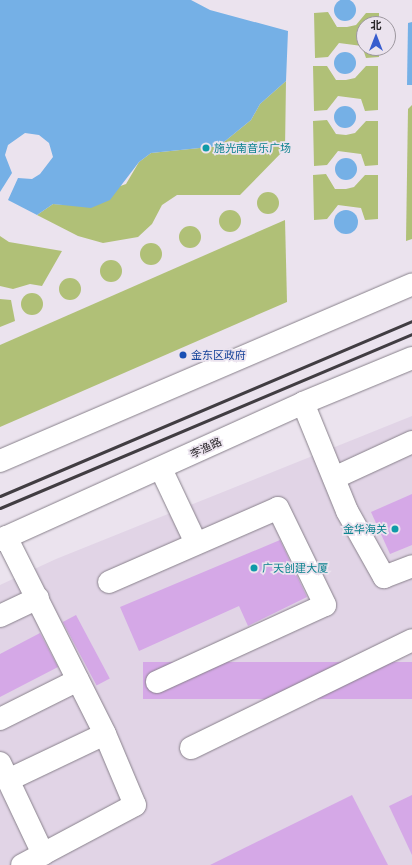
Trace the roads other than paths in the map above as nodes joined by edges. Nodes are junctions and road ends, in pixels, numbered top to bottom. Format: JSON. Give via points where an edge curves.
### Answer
{"nodes":[{"id":1,"x":412,"y":284,"type":"edge"},
{"id":2,"x":412,"y":358,"type":"edge"},
{"id":3,"x":304,"y":403,"type":"junction"},
{"id":4,"x":412,"y":442,"type":"edge"},
{"id":5,"x":0,"y":461,"type":"edge"},
{"id":6,"x":161,"y":469,"type":"junction"},
{"id":7,"x":334,"y":478,"type":"junction"},
{"id":8,"x":3,"y":538,"type":"edge"},
{"id":9,"x":196,"y":543,"type":"junction"},
{"id":10,"x":412,"y":566,"type":"edge"},
{"id":11,"x":109,"y":582,"type":"dead end"},
{"id":12,"x":38,"y":598,"type":"junction"},
{"id":13,"x":0,"y":616,"type":"edge"},
{"id":14,"x":412,"y":640,"type":"edge"},
{"id":15,"x":78,"y":680,"type":"junction"},
{"id":16,"x":157,"y":682,"type":"dead end"},
{"id":17,"x":0,"y":719,"type":"edge"},
{"id":18,"x":105,"y":734,"type":"junction"},
{"id":19,"x":191,"y":748,"type":"dead end"},
{"id":20,"x":4,"y":771,"type":"edge"},
{"id":21,"x":43,"y":854,"type":"junction"},
{"id":22,"x":22,"y":865,"type":"edge"}],
"edges":[{"from":1,"to":5,"type":"main road"},
{"from":2,"to":3,"type":"main road","name":"李渔路"},
{"from":3,"to":6,"type":"main road","name":"李渔路"},
{"from":3,"to":7,"type":"main road"},
{"from":4,"to":7,"type":"main road"},
{"from":6,"to":8,"type":"main road","name":"李渔路"},
{"from":6,"to":9,"type":"main road"},
{"from":7,"to":10,"type":"main road","via":[[384,577]]},
{"from":8,"to":12,"type":"main road"},
{"from":9,"to":11,"type":"main road"},
{"from":9,"to":16,"type":"main road","via":[[278,508],[325,605]]},
{"from":12,"to":13,"type":"main road"},
{"from":12,"to":15,"type":"main road"},
{"from":14,"to":19,"type":"main road"},
{"from":15,"to":17,"type":"main road"},
{"from":15,"to":18,"type":"main road"},
{"from":18,"to":20,"type":"main road"},
{"from":18,"to":21,"type":"main road","via":[[135,805]]},
{"from":20,"to":21,"type":"main road"},
{"from":21,"to":22,"type":"main road"}]}
